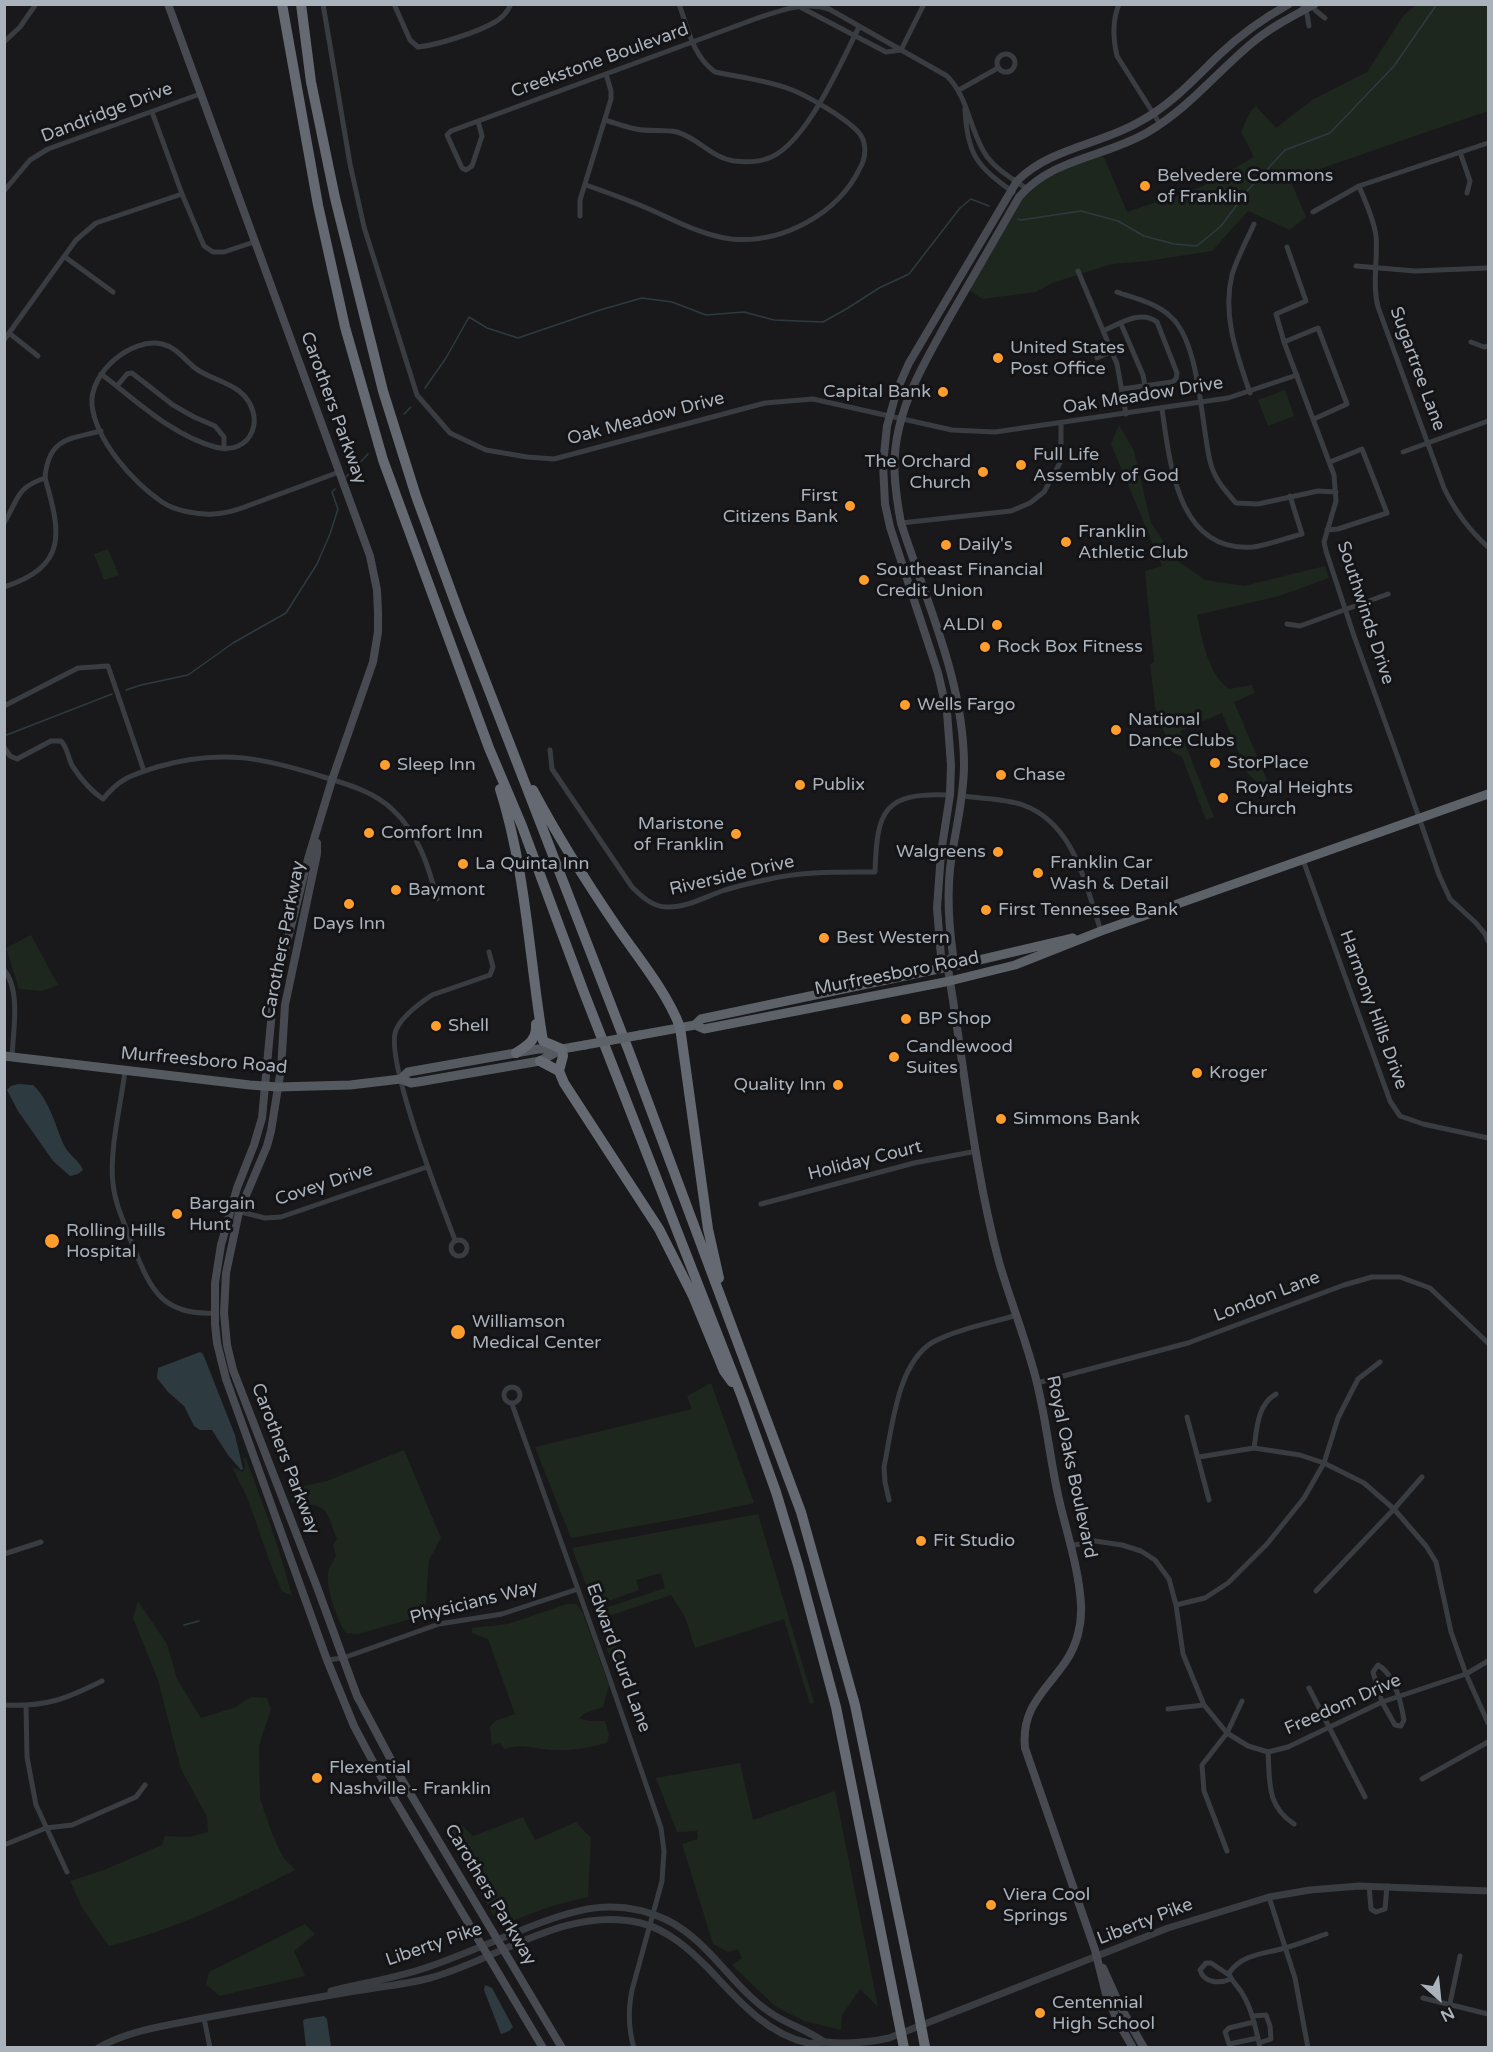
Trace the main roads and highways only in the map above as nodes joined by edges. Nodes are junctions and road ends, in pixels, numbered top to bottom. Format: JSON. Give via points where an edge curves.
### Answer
{"nodes":[{"id":1,"x":168,"y":4,"type":"edge"},
{"id":2,"x":282,"y":4,"type":"edge"},
{"id":3,"x":301,"y":4,"type":"edge"},
{"id":4,"x":1289,"y":4,"type":"edge"},
{"id":5,"x":1309,"y":6,"type":"edge"},
{"id":6,"x":511,"y":747,"type":"junction"},
{"id":7,"x":489,"y":748,"type":"junction"},
{"id":8,"x":1488,"y":794,"type":"edge"},
{"id":9,"x":950,"y":795,"type":"junction"},
{"id":10,"x":963,"y":796,"type":"junction"},
{"id":11,"x":317,"y":830,"type":"junction"},
{"id":12,"x":1101,"y":931,"type":"junction"},
{"id":13,"x":947,"y":965,"type":"junction"},
{"id":14,"x":950,"y":981,"type":"junction"},
{"id":15,"x":538,"y":1012,"type":"junction"},
{"id":16,"x":695,"y":1025,"type":"junction"},
{"id":17,"x":680,"y":1028,"type":"junction"},
{"id":18,"x":562,"y":1049,"type":"junction"},
{"id":19,"x":516,"y":1053,"type":"junction"},
{"id":20,"x":8,"y":1057,"type":"edge"},
{"id":21,"x":540,"y":1061,"type":"junction"},
{"id":22,"x":559,"y":1071,"type":"junction"},
{"id":23,"x":400,"y":1079,"type":"junction"},
{"id":24,"x":265,"y":1086,"type":"junction"},
{"id":25,"x":278,"y":1087,"type":"junction"},
{"id":26,"x":234,"y":1210,"type":"junction"},
{"id":27,"x":749,"y":1369,"type":"junction"},
{"id":28,"x":742,"y":1397,"type":"junction"},
{"id":29,"x":1097,"y":1956,"type":"junction"},
{"id":30,"x":926,"y":2047,"type":"edge"},
{"id":31,"x":543,"y":2048,"type":"edge"},
{"id":32,"x":562,"y":2048,"type":"edge"},
{"id":33,"x":904,"y":2048,"type":"edge"},
{"id":34,"x":1133,"y":2048,"type":"edge"},
{"id":35,"x":1144,"y":2048,"type":"edge"}],
"edges":[{"from":1,"to":11,"type":"main road","name":"Carothers Parkway","via":[[370,556],[377,590],[378,633],[373,662]]},
{"from":2,"to":7,"type":"highway","via":[[318,205],[364,398],[401,513]]},
{"from":3,"to":6,"type":"highway","via":[[311,82],[335,198],[382,391],[416,496]]},
{"from":4,"to":9,"type":"main road","via":[[1245,32],[1153,114],[1121,131],[1044,160],[1017,181],[909,363],[889,416],[883,464],[885,504],[944,698],[950,741]]},
{"from":5,"to":10,"type":"main road","via":[[1254,41],[1194,99],[1160,124],[1127,143],[1050,171],[1027,189],[921,368],[901,419],[894,474],[901,523],[950,670],[959,709]]},
{"from":6,"to":17,"type":"highway","via":[[553,826],[673,1009]]},
{"from":6,"to":27,"type":"highway"},
{"from":7,"to":15,"type":"highway","via":[[521,879]]},
{"from":7,"to":28,"type":"highway"},
{"from":8,"to":12,"type":"highway","name":"Murfreesboro Road"},
{"from":9,"to":10,"type":"main road"},
{"from":9,"to":13,"type":"main road","via":[[937,908],[941,957]]},
{"from":10,"to":13,"type":"main road","via":[[949,876],[953,955]]},
{"from":11,"to":24,"type":"main road","name":"Carothers Parkway","via":[[275,992]]},
{"from":11,"to":25,"type":"main road","name":"Carothers Parkway","via":[[317,854],[285,1005]]},
{"from":12,"to":13,"type":"highway","name":"Murfreesboro Road"},
{"from":12,"to":14,"type":"highway","name":"Murfreesboro Road","via":[[1015,965]]},
{"from":13,"to":14,"type":"main road","name":"Royal Oaks Boulevard"},
{"from":13,"to":16,"type":"highway","name":"Murfreesboro Road","via":[[701,1019]]},
{"from":14,"to":16,"type":"highway","name":"Murfreesboro Road","via":[[704,1029]]},
{"from":14,"to":29,"type":"main road","name":"Royal Oaks Boulevard","via":[[989,1221],[1037,1383],[1081,1606],[1073,1648],[1032,1705],[1024,1737],[1028,1761]]},
{"from":15,"to":18,"type":"highway","via":[[543,1041]]},
{"from":15,"to":19,"type":"highway","via":[[534,1038]]},
{"from":16,"to":17,"type":"highway","name":"Murfreesboro Road"},
{"from":17,"to":18,"type":"highway","name":"Murfreesboro Road","bridge":true},
{"from":17,"to":27,"type":"highway","via":[[708,1229],[719,1278]]},
{"from":18,"to":19,"type":"main road","name":"Murfreesboro Road"},
{"from":18,"to":21,"type":"main road","name":"Murfreesboro Road"},
{"from":18,"to":22,"type":"highway"},
{"from":19,"to":23,"type":"main road","name":"Murfreesboro Road","via":[[408,1072]]},
{"from":20,"to":24,"type":"main road","name":"Murfreesboro Road"},
{"from":21,"to":22,"type":"highway"},
{"from":21,"to":23,"type":"main road","name":"Murfreesboro Road","via":[[427,1081],[411,1083]]},
{"from":22,"to":28,"type":"highway","via":[[659,1229],[693,1296],[724,1371]]},
{"from":23,"to":25,"type":"main road","name":"Murfreesboro Road"},
{"from":24,"to":25,"type":"main road","name":"Murfreesboro Road"},
{"from":24,"to":26,"type":"main road","name":"Carothers Parkway","via":[[258,1133]]},
{"from":25,"to":26,"type":"main road","name":"Carothers Parkway","via":[[267,1146]]},
{"from":26,"to":31,"type":"main road","name":"Carothers Parkway","via":[[217,1265],[217,1343],[226,1379],[328,1664],[368,1753]]},
{"from":26,"to":32,"type":"main road","name":"Carothers Parkway","via":[[224,1312],[233,1370],[357,1696],[398,1773]]},
{"from":27,"to":30,"type":"highway","bridge":true,"via":[[801,1512],[855,1705]]},
{"from":28,"to":33,"type":"highway","bridge":true,"via":[[776,1492],[836,1707]]},
{"from":29,"to":34,"type":"main road","via":[[1112,2010]]},
{"from":29,"to":35,"type":"main road"}]}
